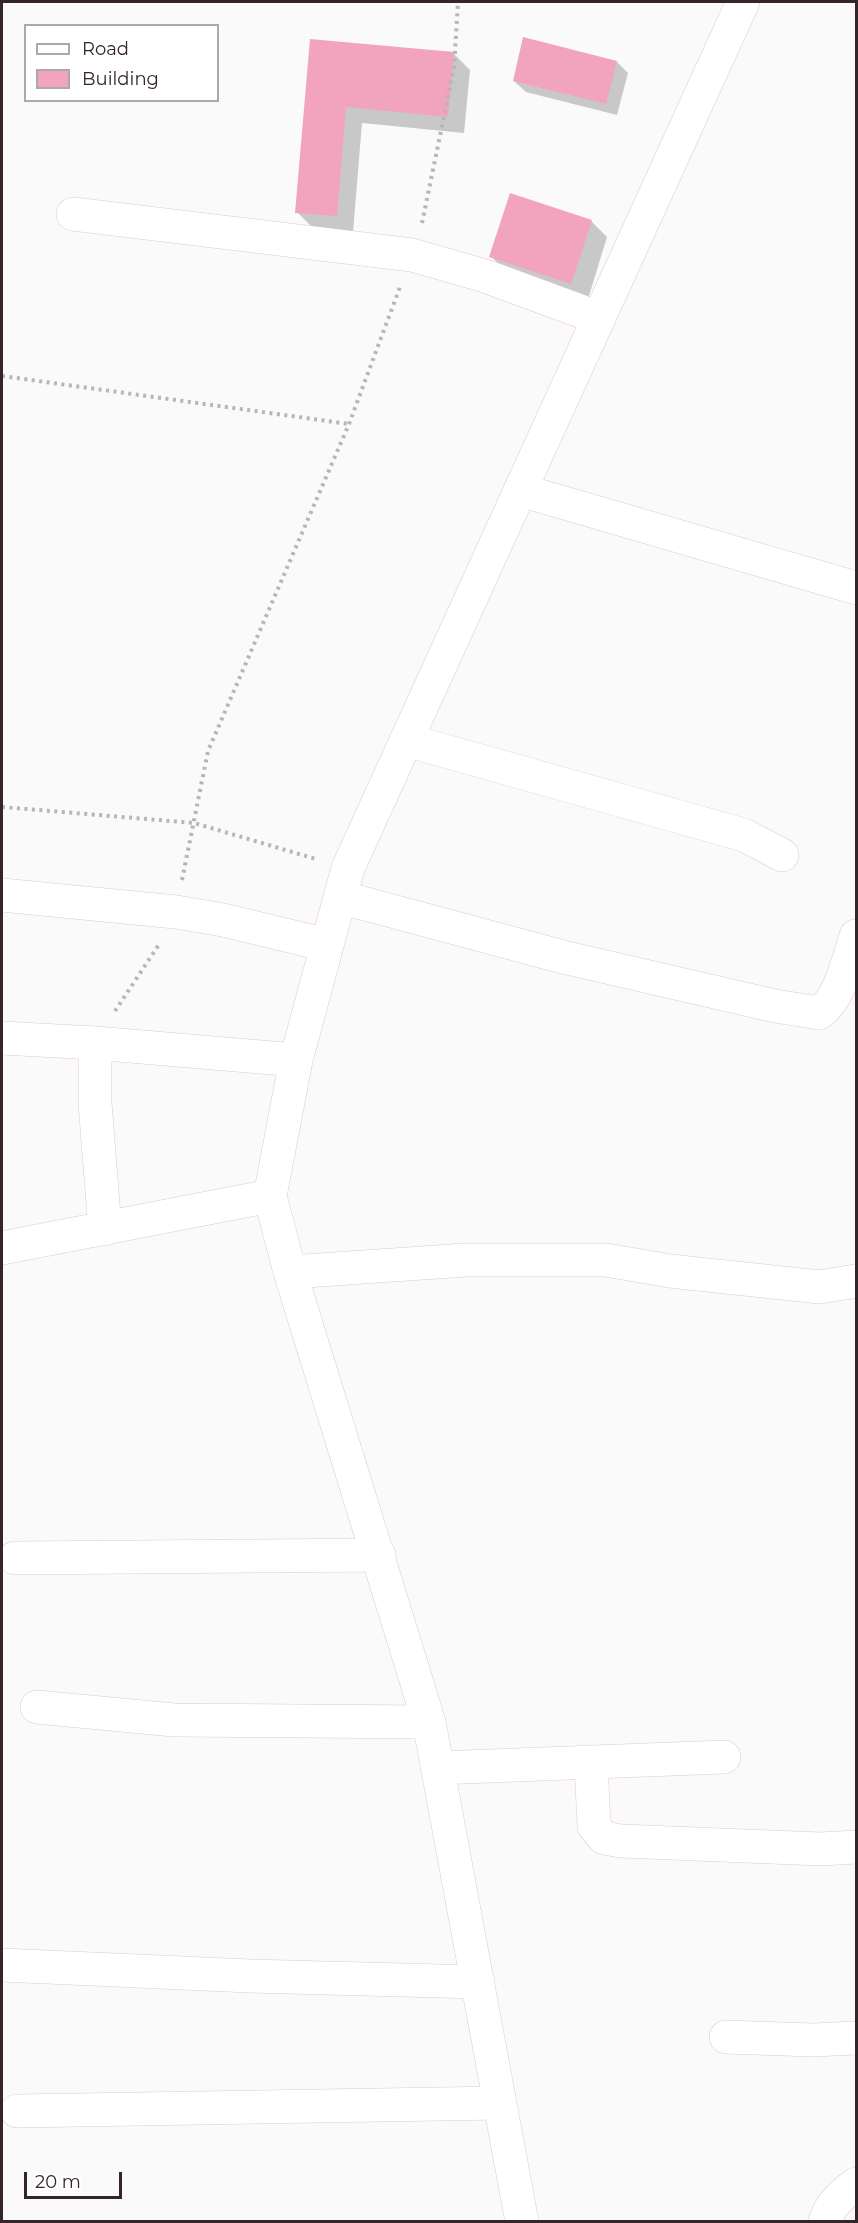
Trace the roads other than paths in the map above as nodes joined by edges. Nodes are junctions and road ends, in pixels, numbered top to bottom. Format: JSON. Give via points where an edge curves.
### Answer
{"nodes":[{"id":1,"x":743,"y":2,"type":"edge"},
{"id":2,"x":73,"y":214,"type":"dead end"},
{"id":3,"x":599,"y":318,"type":"junction"},
{"id":4,"x":520,"y":489,"type":"junction"},
{"id":5,"x":856,"y":588,"type":"edge"},
{"id":6,"x":406,"y":740,"type":"junction"},
{"id":7,"x":782,"y":855,"type":"dead end"},
{"id":8,"x":344,"y":883,"type":"junction"},
{"id":9,"x":2,"y":896,"type":"edge"},
{"id":10,"x":856,"y":936,"type":"edge"},
{"id":11,"x":327,"y":945,"type":"junction"},
{"id":12,"x":2,"y":1038,"type":"edge"},
{"id":13,"x":96,"y":1043,"type":"junction"},
{"id":14,"x":296,"y":1060,"type":"junction"},
{"id":15,"x":270,"y":1196,"type":"junction"},
{"id":16,"x":105,"y":1229,"type":"junction"},
{"id":17,"x":2,"y":1248,"type":"edge"},
{"id":18,"x":290,"y":1272,"type":"junction"},
{"id":19,"x":856,"y":1281,"type":"edge"},
{"id":20,"x":820,"y":1287,"type":"junction"},
{"id":21,"x":856,"y":1297,"type":"edge"},
{"id":22,"x":379,"y":1555,"type":"junction"},
{"id":23,"x":15,"y":1558,"type":"dead end"},
{"id":24,"x":38,"y":1707,"type":"dead end"},
{"id":25,"x":429,"y":1722,"type":"junction"},
{"id":26,"x":724,"y":1757,"type":"dead end"},
{"id":27,"x":591,"y":1762,"type":"junction"},
{"id":28,"x":438,"y":1768,"type":"junction"},
{"id":29,"x":856,"y":1847,"type":"edge"},
{"id":30,"x":2,"y":1965,"type":"edge"},
{"id":31,"x":478,"y":1982,"type":"junction"},
{"id":32,"x":726,"y":2037,"type":"dead end"},
{"id":33,"x":856,"y":2038,"type":"edge"},
{"id":34,"x":500,"y":2103,"type":"junction"},
{"id":35,"x":17,"y":2111,"type":"dead end"},
{"id":36,"x":856,"y":2184,"type":"edge"},
{"id":37,"x":522,"y":2222,"type":"edge"},
{"id":38,"x":825,"y":2222,"type":"edge"}],
"edges":[{"from":1,"to":3,"type":"street"},
{"from":2,"to":3,"type":"street","via":[[412,255],[485,276]]},
{"from":3,"to":4,"type":"street"},
{"from":4,"to":5,"type":"street"},
{"from":4,"to":6,"type":"street"},
{"from":6,"to":7,"type":"street","via":[[744,836]]},
{"from":6,"to":8,"type":"street"},
{"from":8,"to":10,"type":"street","via":[[562,957],[819,1013],[834,997]]},
{"from":8,"to":11,"type":"street"},
{"from":9,"to":11,"type":"street","via":[[177,912]]},
{"from":11,"to":14,"type":"street"},
{"from":12,"to":13,"type":"street"},
{"from":13,"to":14,"type":"street"},
{"from":13,"to":16,"type":"street","via":[[95,1102]]},
{"from":14,"to":15,"type":"street"},
{"from":15,"to":16,"type":"street"},
{"from":15,"to":18,"type":"street"},
{"from":16,"to":17,"type":"street"},
{"from":18,"to":20,"type":"street","via":[[466,1260],[606,1260],[669,1271]]},
{"from":18,"to":22,"type":"street"},
{"from":19,"to":20,"type":"street"},
{"from":20,"to":21,"type":"street"},
{"from":22,"to":23,"type":"street"},
{"from":22,"to":25,"type":"street"},
{"from":24,"to":25,"type":"street","via":[[174,1720]]},
{"from":25,"to":28,"type":"street"},
{"from":26,"to":27,"type":"street"},
{"from":27,"to":28,"type":"street"},
{"from":27,"to":29,"type":"street","via":[[594,1826],[604,1838]]},
{"from":28,"to":31,"type":"street"},
{"from":30,"to":31,"type":"street"},
{"from":31,"to":34,"type":"street"},
{"from":32,"to":33,"type":"street"},
{"from":34,"to":35,"type":"street"},
{"from":34,"to":37,"type":"street"},
{"from":36,"to":38,"type":"street","via":[[843,2193]]}]}
